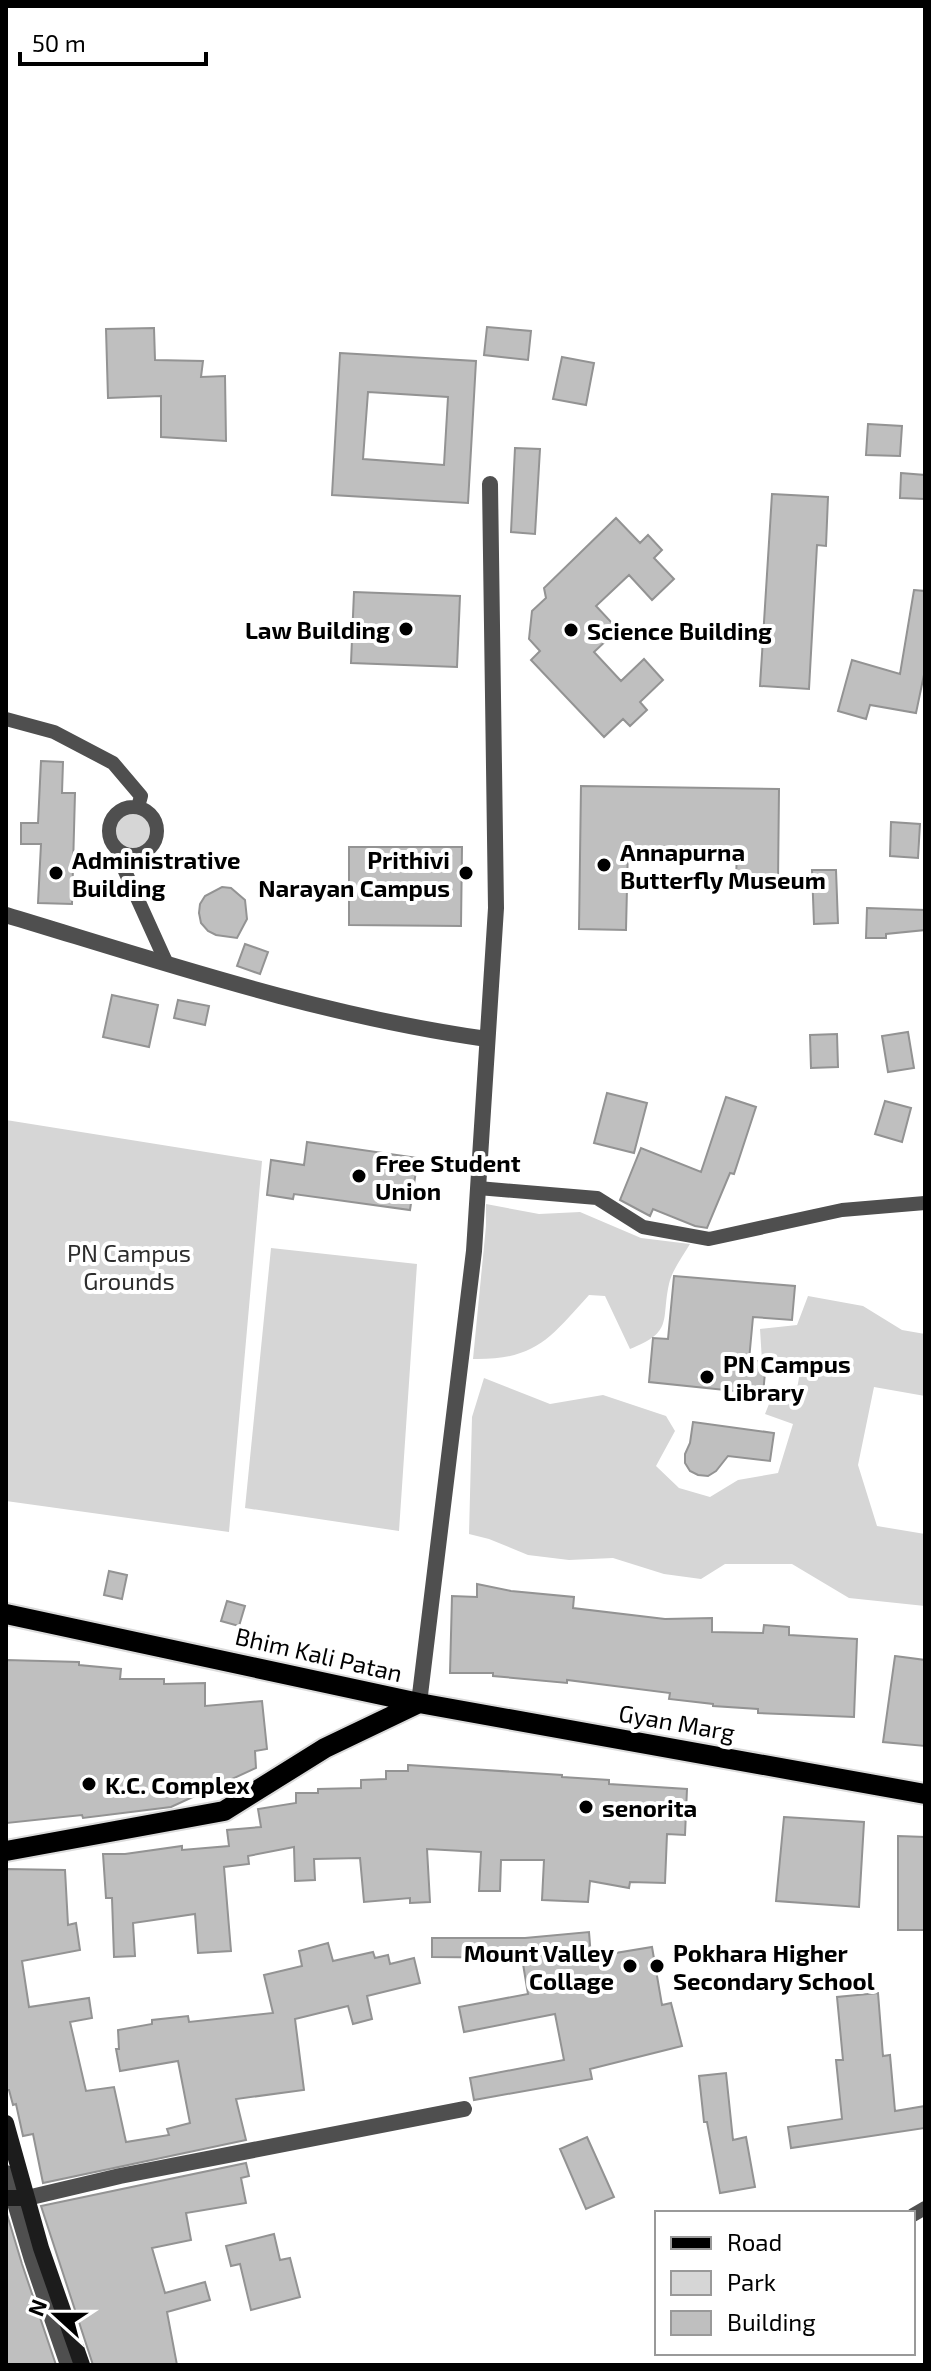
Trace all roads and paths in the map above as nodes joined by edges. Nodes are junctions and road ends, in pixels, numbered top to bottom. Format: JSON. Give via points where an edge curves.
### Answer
{"nodes":[{"id":1,"x":490,"y":484,"type":"dead end"},
{"id":2,"x":6,"y":719,"type":"edge"},
{"id":3,"x":138,"y":807,"type":"junction"},
{"id":4,"x":127,"y":855,"type":"junction"},
{"id":5,"x":6,"y":915,"type":"edge"},
{"id":6,"x":167,"y":964,"type":"junction"},
{"id":7,"x":487,"y":1039,"type":"junction"},
{"id":8,"x":478,"y":1188,"type":"junction"},
{"id":9,"x":925,"y":1203,"type":"edge"},
{"id":10,"x":6,"y":1614,"type":"edge"},
{"id":11,"x":419,"y":1703,"type":"junction"},
{"id":12,"x":925,"y":1794,"type":"edge"},
{"id":13,"x":6,"y":1851,"type":"edge"},
{"id":14,"x":464,"y":2109,"type":"dead end"},
{"id":15,"x":6,"y":2123,"type":"edge"},
{"id":16,"x":6,"y":2173,"type":"edge"},
{"id":17,"x":16,"y":2198,"type":"edge"},
{"id":18,"x":68,"y":2365,"type":"edge"},
{"id":19,"x":82,"y":2365,"type":"edge"}],
"edges":[{"from":1,"to":7,"type":"street","via":[[496,908]]},
{"from":2,"to":3,"type":"lane","via":[[54,732],[113,763],[141,796]]},
{"from":3,"to":4,"type":"lane","via":[[124,808],[110,823],[111,842]]},
{"from":3,"to":4,"type":"lane","via":[[156,822],[156,839],[145,852]]},
{"from":4,"to":6,"type":"lane","via":[[124,869]]},
{"from":5,"to":6,"type":"street"},
{"from":6,"to":7,"type":"street","via":[[272,996]]},
{"from":7,"to":8,"type":"street"},
{"from":8,"to":9,"type":"lane","via":[[597,1198],[643,1227],[709,1239],[842,1210]]},
{"from":8,"to":11,"type":"street"},
{"from":10,"to":11,"type":"main road","name":"Bhim Kali Patan"},
{"from":11,"to":12,"type":"main road","name":"Gyan Marg"},
{"from":11,"to":13,"type":"main road","name":"Bhim Kali Patan","via":[[325,1748],[224,1811]]},
{"from":14,"to":17,"type":"street"},
{"from":15,"to":17,"type":"main road"},
{"from":16,"to":17,"type":"street"},
{"from":17,"to":18,"type":"street"},
{"from":17,"to":19,"type":"main road","via":[[41,2248]]}]}
